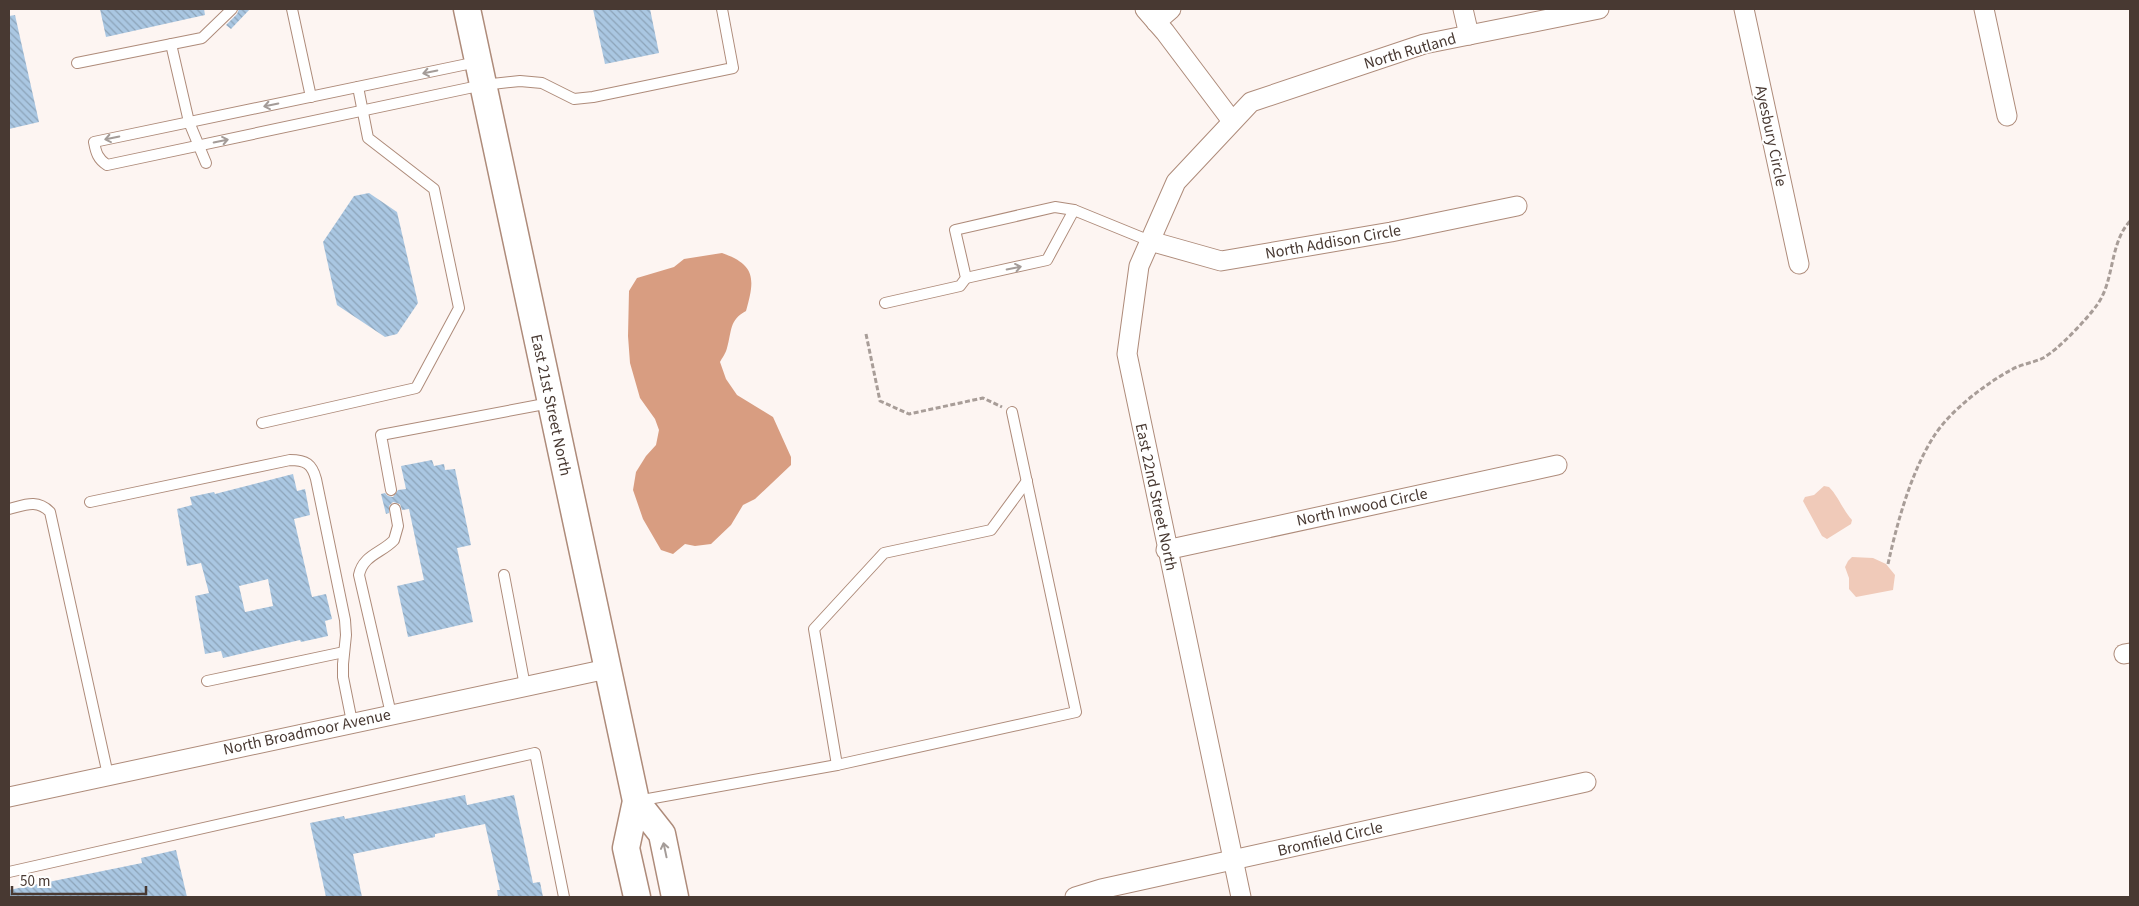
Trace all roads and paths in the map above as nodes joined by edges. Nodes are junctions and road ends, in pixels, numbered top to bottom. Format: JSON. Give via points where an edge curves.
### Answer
{"nodes":[{"id":1,"x":232,"y":9,"type":"edge"},
{"id":2,"x":292,"y":9,"type":"edge"},
{"id":3,"x":466,"y":9,"type":"edge"},
{"id":4,"x":722,"y":9,"type":"edge"},
{"id":5,"x":1171,"y":9,"type":"edge"},
{"id":6,"x":1463,"y":9,"type":"edge"},
{"id":7,"x":1599,"y":9,"type":"edge"},
{"id":8,"x":1744,"y":9,"type":"edge"},
{"id":9,"x":1984,"y":9,"type":"edge"},
{"id":10,"x":1151,"y":15,"type":"edge"},
{"id":11,"x":1469,"y":35,"type":"junction"},
{"id":12,"x":171,"y":44,"type":"junction"},
{"id":13,"x":78,"y":64,"type":"dead end"},
{"id":14,"x":480,"y":74,"type":"junction"},
{"id":15,"x":358,"y":87,"type":"junction"},
{"id":16,"x":311,"y":97,"type":"junction"},
{"id":17,"x":362,"y":111,"type":"junction"},
{"id":18,"x":2007,"y":116,"type":"dead end"},
{"id":19,"x":1232,"y":121,"type":"junction"},
{"id":20,"x":189,"y":122,"type":"junction"},
{"id":21,"x":200,"y":145,"type":"junction"},
{"id":22,"x":206,"y":163,"type":"dead end"},
{"id":23,"x":1517,"y":206,"type":"dead end"},
{"id":24,"x":1074,"y":210,"type":"junction"},
{"id":25,"x":2130,"y":221,"type":"edge"},
{"id":26,"x":1150,"y":241,"type":"junction"},
{"id":27,"x":1799,"y":264,"type":"dead end"},
{"id":28,"x":966,"y":278,"type":"junction"},
{"id":29,"x":884,"y":304,"type":"dead end"},
{"id":30,"x":866,"y":334,"type":"dead end"},
{"id":31,"x":550,"y":403,"type":"junction"},
{"id":32,"x":1012,"y":412,"type":"joint"},
{"id":33,"x":262,"y":422,"type":"dead end"},
{"id":34,"x":1557,"y":465,"type":"dead end"},
{"id":35,"x":1027,"y":481,"type":"junction"},
{"id":36,"x":391,"y":490,"type":"dead end"},
{"id":37,"x":90,"y":502,"type":"dead end"},
{"id":38,"x":9,"y":509,"type":"edge"},
{"id":39,"x":395,"y":510,"type":"dead end"},
{"id":40,"x":1166,"y":550,"type":"junction"},
{"id":41,"x":1888,"y":564,"type":"dead end"},
{"id":42,"x":504,"y":575,"type":"dead end"},
{"id":43,"x":344,"y":652,"type":"junction"},
{"id":44,"x":607,"y":669,"type":"junction"},
{"id":45,"x":207,"y":681,"type":"dead end"},
{"id":46,"x":526,"y":686,"type":"junction"},
{"id":47,"x":391,"y":714,"type":"junction"},
{"id":48,"x":352,"y":722,"type":"junction"},
{"id":49,"x":838,"y":765,"type":"junction"},
{"id":50,"x":108,"y":775,"type":"junction"},
{"id":51,"x":1586,"y":782,"type":"dead end"},
{"id":52,"x":9,"y":797,"type":"edge"},
{"id":53,"x":636,"y":801,"type":"junction"},
{"id":54,"x":1233,"y":860,"type":"junction"},
{"id":55,"x":9,"y":872,"type":"edge"},
{"id":56,"x":564,"y":897,"type":"edge"},
{"id":57,"x":637,"y":897,"type":"edge"},
{"id":58,"x":675,"y":897,"type":"edge"},
{"id":59,"x":1075,"y":897,"type":"edge"},
{"id":60,"x":1240,"y":897,"type":"edge"}],
"edges":[{"from":1,"to":12,"type":"lane","via":[[202,38]]},
{"from":2,"to":16,"type":"lane"},
{"from":3,"to":14,"type":"main road","name":"East 21st Street North"},
{"from":4,"to":14,"type":"lane","via":[[734,68],[574,99],[542,83]]},
{"from":5,"to":10,"type":"street"},
{"from":6,"to":11,"type":"street"},
{"from":7,"to":11,"type":"street","name":"North Rutland"},
{"from":8,"to":27,"type":"street","name":"Ayesbury Circle"},
{"from":9,"to":18,"type":"street"},
{"from":10,"to":19,"type":"street"},
{"from":11,"to":19,"type":"street","name":"North Rutland","via":[[1424,44],[1251,102]]},
{"from":12,"to":13,"type":"lane"},
{"from":12,"to":20,"type":"lane"},
{"from":14,"to":15,"type":"lane","one_way":true},
{"from":14,"to":17,"type":"lane"},
{"from":14,"to":31,"type":"main road","name":"East 21st Street North"},
{"from":15,"to":16,"type":"lane"},
{"from":15,"to":17,"type":"lane"},
{"from":16,"to":20,"type":"lane","one_way":true},
{"from":21,"to":17,"type":"lane","one_way":true},
{"from":17,"to":33,"type":"lane","via":[[368,138],[434,189],[459,308],[416,388]]},
{"from":19,"to":26,"type":"street","name":"East 22nd Street North","via":[[1176,182]]},
{"from":20,"to":21,"type":"lane"},
{"from":20,"to":21,"type":"lane","one_way":true,"via":[[94,142],[96,155],[108,165]]},
{"from":21,"to":22,"type":"lane"},
{"from":23,"to":26,"type":"street","name":"North Addison Circle","via":[[1222,261]]},
{"from":24,"to":26,"type":"lane"},
{"from":28,"to":24,"type":"lane","one_way":true,"via":[[1047,260]]},
{"from":24,"to":28,"type":"lane","via":[[1055,208],[955,230]]},
{"from":25,"to":41,"type":"path","via":[[2121,232],[2106,289],[2075,329],[2042,359],[2023,364],[1986,386],[1935,435],[1899,520]]},
{"from":26,"to":40,"type":"street","name":"East 22nd Street North","via":[[1139,266],[1127,354]]},
{"from":28,"to":29,"type":"lane","via":[[960,286]]},
{"from":30,"to":32,"type":"path","via":[[880,401],[909,414],[983,398]]},
{"from":31,"to":36,"type":"lane","via":[[381,435]]},
{"from":31,"to":44,"type":"main road","name":"East 21st Street North"},
{"from":32,"to":35,"type":"lane"},
{"from":34,"to":40,"type":"street","name":"North Inwood Circle"},
{"from":35,"to":49,"type":"lane","via":[[992,530],[884,553],[814,629]]},
{"from":35,"to":49,"type":"lane","via":[[1076,712]]},
{"from":37,"to":43,"type":"lane","via":[[290,460],[303,460],[309,464],[316,480],[340,593],[346,635]]},
{"from":38,"to":50,"type":"lane","via":[[33,504],[43,505],[50,512]]},
{"from":39,"to":47,"type":"lane","via":[[398,526],[394,540],[366,560],[359,575]]},
{"from":40,"to":54,"type":"street","name":"East 22nd Street North"},
{"from":42,"to":46,"type":"lane"},
{"from":43,"to":45,"type":"lane"},
{"from":43,"to":48,"type":"lane","via":[[343,677]]},
{"from":44,"to":46,"type":"street","name":"North Broadmoor Avenue"},
{"from":44,"to":53,"type":"main road","name":"East 21st Street North"},
{"from":46,"to":47,"type":"street","name":"North Broadmoor Avenue"},
{"from":47,"to":48,"type":"street","name":"North Broadmoor Avenue"},
{"from":48,"to":50,"type":"street","name":"North Broadmoor Avenue"},
{"from":49,"to":53,"type":"lane"},
{"from":50,"to":52,"type":"street","name":"North Broadmoor Avenue"},
{"from":51,"to":54,"type":"street","name":"Bromfield Circle"},
{"from":53,"to":57,"type":"main road","name":"East 21st Street North","via":[[626,848]]},
{"from":58,"to":53,"type":"main road","name":"East 21st Street North","one_way":true,"via":[[662,834]]},
{"from":54,"to":59,"type":"street","name":"Bromfield Circle"},
{"from":54,"to":60,"type":"street","name":"East 22nd Street North"},
{"from":55,"to":56,"type":"lane","via":[[535,754]]}]}
